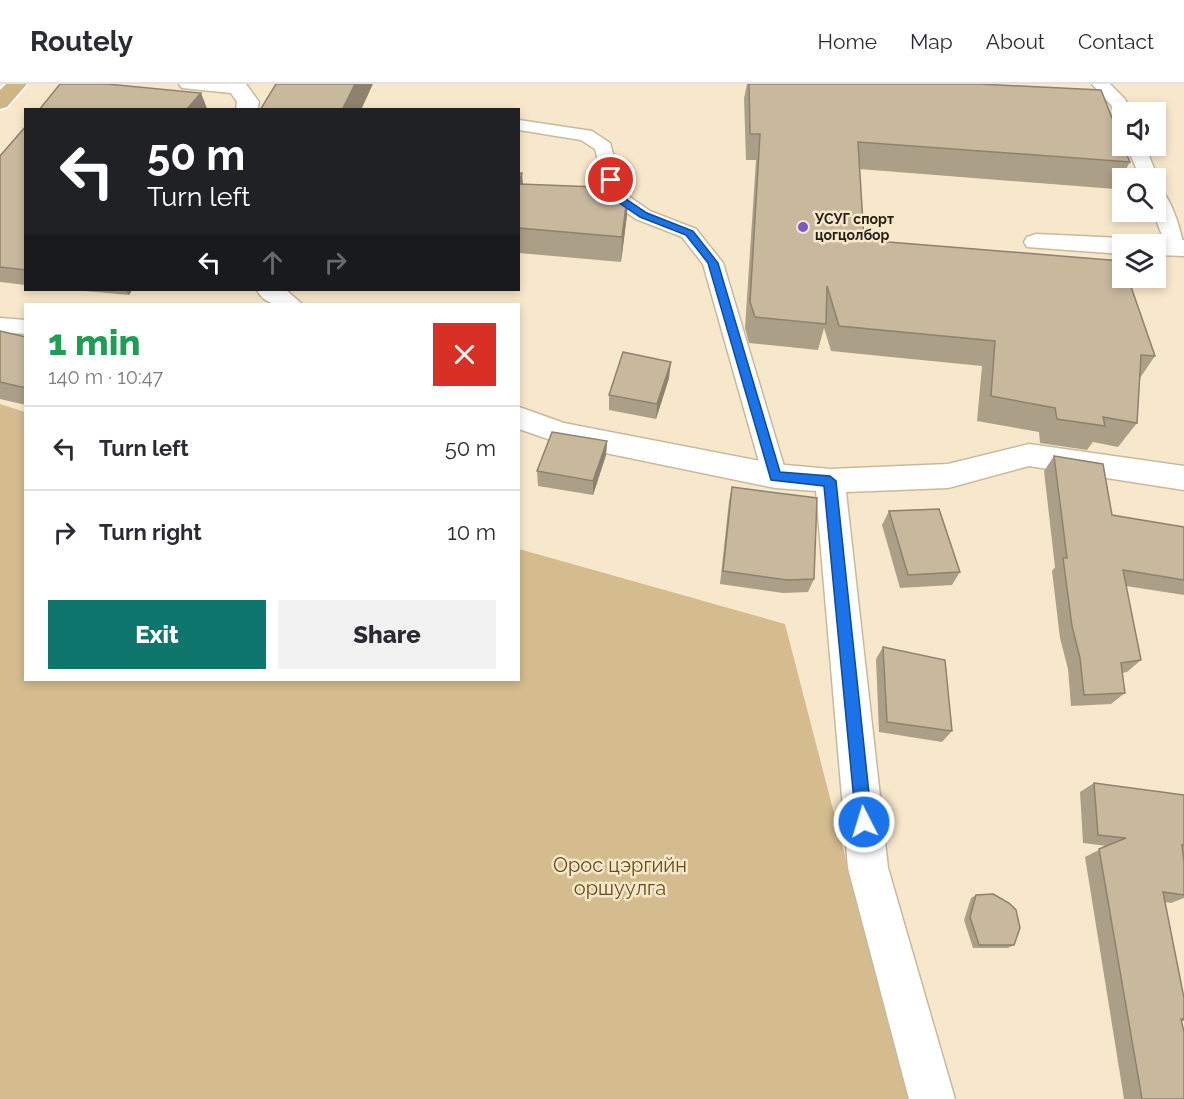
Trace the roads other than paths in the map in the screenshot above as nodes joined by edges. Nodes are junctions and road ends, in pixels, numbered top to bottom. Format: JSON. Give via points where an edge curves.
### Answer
{"nodes":[{"id":1,"x":17,"y":84,"type":"edge"},
{"id":2,"x":189,"y":84,"type":"edge"},
{"id":3,"x":1100,"y":84,"type":"edge"},
{"id":4,"x":1118,"y":102,"type":"edge"},
{"id":5,"x":0,"y":103,"type":"edge"},
{"id":6,"x":246,"y":108,"type":"edge"},
{"id":7,"x":520,"y":125,"type":"edge"},
{"id":8,"x":1164,"y":222,"type":"edge"},
{"id":9,"x":1036,"y":242,"type":"dead end"},
{"id":10,"x":1112,"y":246,"type":"edge"},
{"id":11,"x":1172,"y":247,"type":"edge"},
{"id":12,"x":270,"y":291,"type":"edge"},
{"id":13,"x":288,"y":303,"type":"edge"},
{"id":14,"x":0,"y":325,"type":"edge"},
{"id":15,"x":24,"y":327,"type":"edge"},
{"id":16,"x":520,"y":418,"type":"edge"},
{"id":17,"x":775,"y":476,"type":"junction"},
{"id":18,"x":1184,"y":478,"type":"edge"},
{"id":19,"x":830,"y":481,"type":"junction"},
{"id":20,"x":932,"y":1099,"type":"edge"}],
"edges":[{"from":1,"to":5,"type":"main road"},
{"from":2,"to":6,"type":"street","via":[[238,87],[248,102]]},
{"from":3,"to":4,"type":"lane"},
{"from":7,"to":17,"type":"lane","via":[[586,135],[604,147],[615,196],[643,215],[689,233],[713,263]]},
{"from":8,"to":11,"type":"lane"},
{"from":9,"to":10,"type":"street"},
{"from":12,"to":13,"type":"street"},
{"from":14,"to":15,"type":"lane"},
{"from":16,"to":17,"type":"street","via":[[562,433]]},
{"from":17,"to":19,"type":"street"},
{"from":18,"to":19,"type":"street","via":[[1029,455],[948,476]]},
{"from":19,"to":20,"type":"street","via":[[868,868]]}]}
